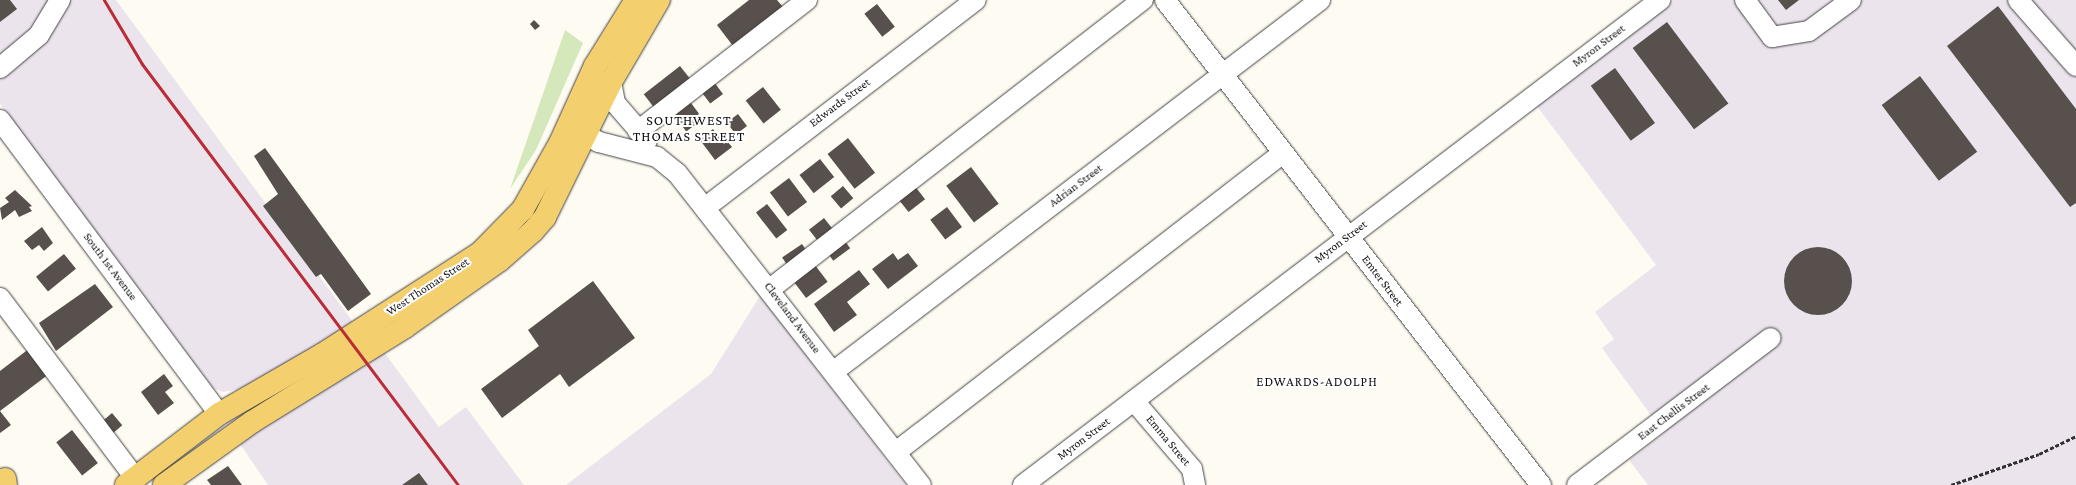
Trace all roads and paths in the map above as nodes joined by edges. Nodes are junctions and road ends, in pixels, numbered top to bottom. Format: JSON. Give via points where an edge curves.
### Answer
{"nodes":[{"id":1,"x":60,"y":0,"type":"edge"},
{"id":2,"x":636,"y":0,"type":"edge"},
{"id":3,"x":659,"y":0,"type":"edge"},
{"id":4,"x":807,"y":0,"type":"edge"},
{"id":5,"x":976,"y":0,"type":"edge"},
{"id":6,"x":1144,"y":0,"type":"edge"},
{"id":7,"x":1165,"y":0,"type":"edge"},
{"id":8,"x":1320,"y":0,"type":"edge"},
{"id":9,"x":1660,"y":0,"type":"edge"},
{"id":10,"x":1745,"y":0,"type":"edge"},
{"id":11,"x":1850,"y":0,"type":"edge"},
{"id":12,"x":2018,"y":0,"type":"edge"},
{"id":13,"x":2076,"y":66,"type":"edge"},
{"id":14,"x":0,"y":68,"type":"edge"},
{"id":15,"x":1223,"y":74,"type":"junction"},
{"id":16,"x":611,"y":82,"type":"junction"},
{"id":17,"x":0,"y":120,"type":"edge"},
{"id":18,"x":576,"y":130,"type":"junction"},
{"id":19,"x":638,"y":130,"type":"junction"},
{"id":20,"x":1283,"y":153,"type":"junction"},
{"id":21,"x":657,"y":157,"type":"junction"},
{"id":22,"x":706,"y":207,"type":"junction"},
{"id":23,"x":1349,"y":237,"type":"junction"},
{"id":24,"x":770,"y":288,"type":"junction"},
{"id":25,"x":0,"y":298,"type":"edge"},
{"id":26,"x":1771,"y":338,"type":"dead end"},
{"id":27,"x":833,"y":372,"type":"junction"},
{"id":28,"x":1134,"y":401,"type":"junction"},
{"id":29,"x":219,"y":414,"type":"junction"},
{"id":30,"x":2076,"y":436,"type":"edge"},
{"id":31,"x":896,"y":452,"type":"junction"},
{"id":32,"x":131,"y":481,"type":"edge"},
{"id":33,"x":164,"y":485,"type":"edge"},
{"id":34,"x":921,"y":485,"type":"edge"},
{"id":35,"x":1023,"y":485,"type":"edge"},
{"id":36,"x":1195,"y":485,"type":"edge"},
{"id":37,"x":1541,"y":485,"type":"edge"},
{"id":38,"x":1577,"y":485,"type":"edge"},
{"id":39,"x":1951,"y":485,"type":"edge"}],
"edges":[{"from":1,"to":14,"type":"street","via":[[39,35]]},
{"from":2,"to":18,"type":"main road","name":"West Thomas Street","via":[[593,69]]},
{"from":3,"to":16,"type":"main road","name":"West Thomas Street"},
{"from":4,"to":19,"type":"street"},
{"from":5,"to":22,"type":"street","name":"Edwards Street"},
{"from":6,"to":24,"type":"street"},
{"from":7,"to":15,"type":"street","name":"Emter Street"},
{"from":8,"to":15,"type":"street","name":"Adrian Street"},
{"from":9,"to":23,"type":"street","name":"Myron Street"},
{"from":10,"to":11,"type":"street","via":[[1772,37],[1809,31]]},
{"from":12,"to":13,"type":"street"},
{"from":15,"to":20,"type":"street","name":"Emter Street"},
{"from":15,"to":27,"type":"street","name":"Adrian Street"},
{"from":16,"to":18,"type":"main road","name":"West Thomas Street"},
{"from":16,"to":19,"type":"street","name":"Cleveland Avenue","via":[[615,104]]},
{"from":17,"to":29,"type":"street","name":"South 1st Avenue"},
{"from":18,"to":21,"type":"street","name":"Cleveland Avenue","via":[[599,142]]},
{"from":18,"to":29,"type":"main road","name":"West Thomas Street","via":[[523,209],[481,252],[323,354]]},
{"from":18,"to":33,"type":"main road","name":"West Thomas Street","via":[[544,217],[499,260],[363,356],[252,422]]},
{"from":19,"to":21,"type":"street","name":"Cleveland Avenue"},
{"from":20,"to":23,"type":"street","name":"Emter Street"},
{"from":20,"to":31,"type":"street"},
{"from":21,"to":22,"type":"street","name":"Cleveland Avenue","via":[[677,173]]},
{"from":22,"to":24,"type":"street","name":"Cleveland Avenue"},
{"from":23,"to":28,"type":"street","name":"Myron Street"},
{"from":23,"to":37,"type":"street","name":"Emter Street"},
{"from":24,"to":27,"type":"street","name":"Cleveland Avenue"},
{"from":25,"to":32,"type":"street"},
{"from":26,"to":38,"type":"street","name":"East Chellis Street"},
{"from":27,"to":31,"type":"street","name":"Cleveland Avenue"},
{"from":28,"to":35,"type":"street","name":"Myron Street"},
{"from":28,"to":36,"type":"street","name":"Emma Street","via":[[1192,469]]},
{"from":29,"to":32,"type":"main road","name":"West Thomas Street"},
{"from":29,"to":33,"type":"main road","via":[[223,433]]},
{"from":30,"to":39,"type":"path","via":[[2039,454]]},
{"from":31,"to":34,"type":"street","name":"Cleveland Avenue"}]}
